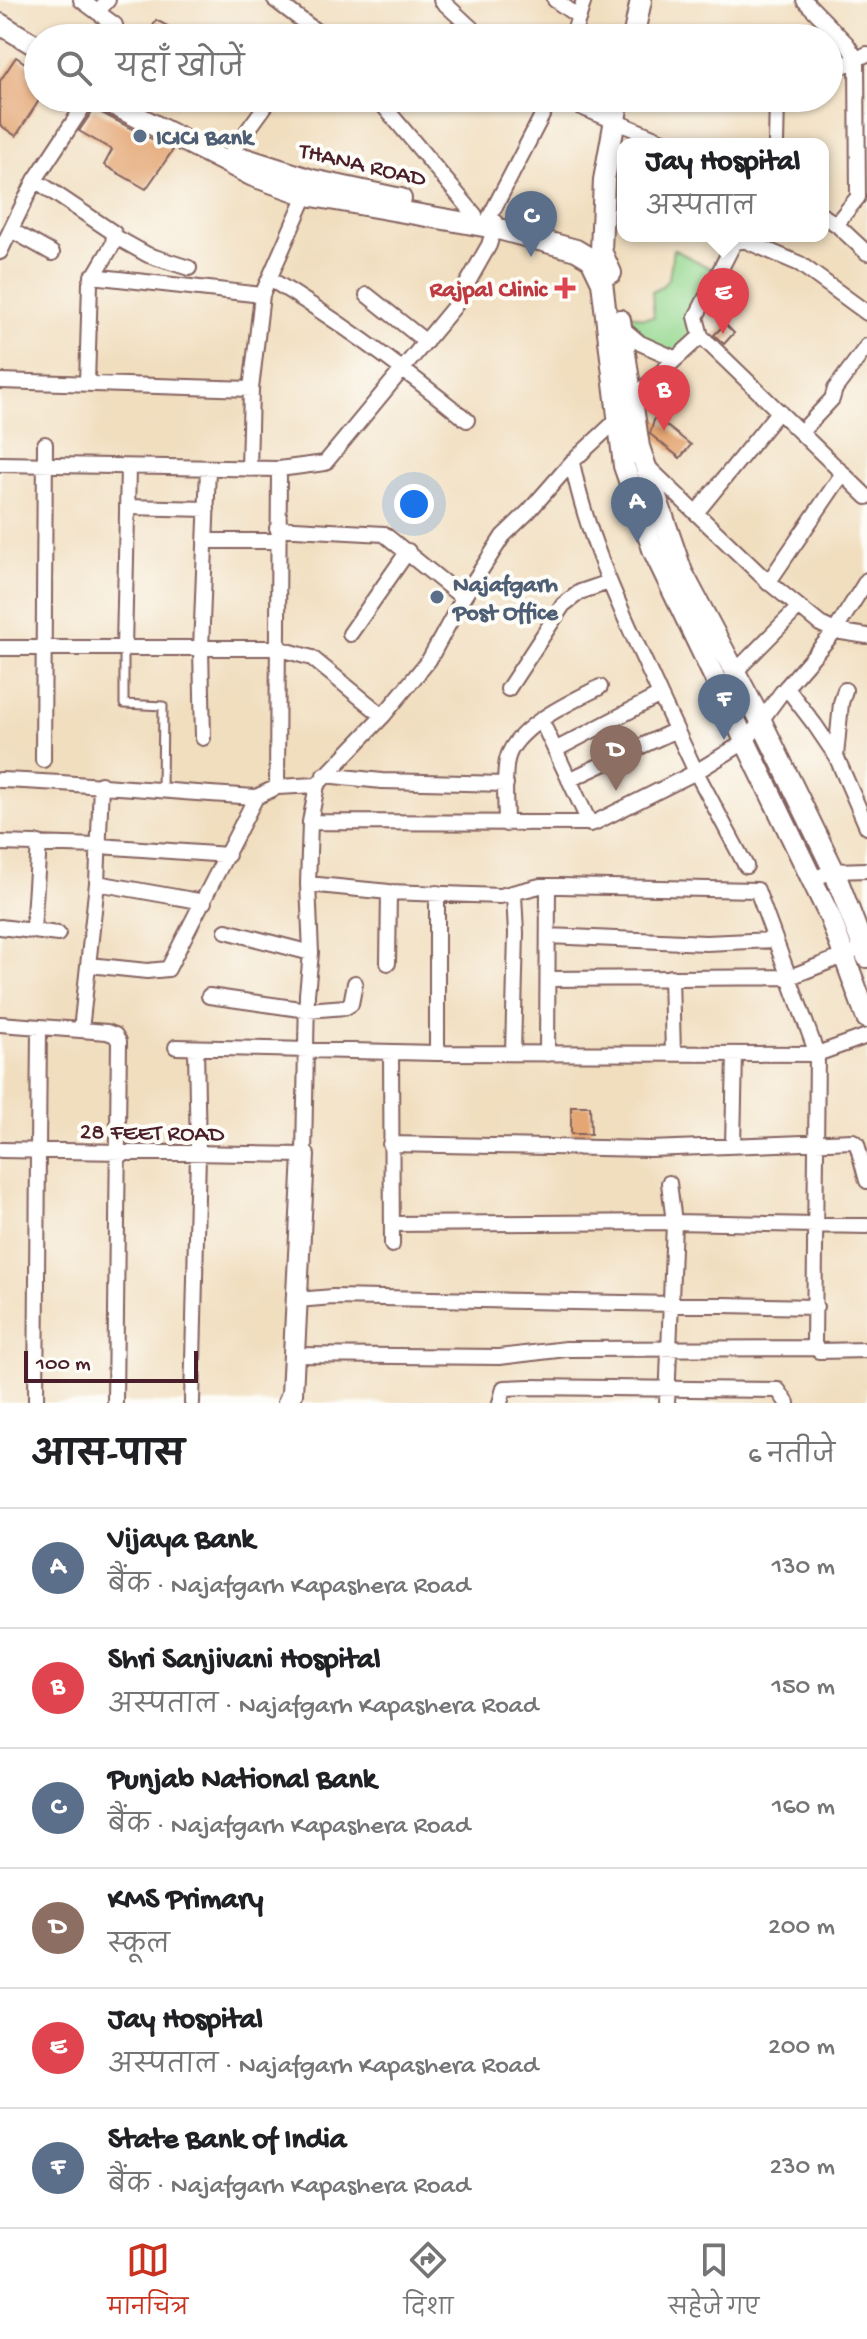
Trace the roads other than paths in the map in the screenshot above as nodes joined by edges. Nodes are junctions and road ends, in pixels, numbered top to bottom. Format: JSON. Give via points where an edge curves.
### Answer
{"nodes":[{"id":1,"x":81,"y":0,"type":"edge"},
{"id":2,"x":108,"y":0,"type":"edge"},
{"id":3,"x":275,"y":0,"type":"edge"},
{"id":4,"x":441,"y":0,"type":"edge"},
{"id":5,"x":555,"y":0,"type":"edge"},
{"id":6,"x":584,"y":0,"type":"edge"},
{"id":7,"x":641,"y":0,"type":"edge"},
{"id":8,"x":804,"y":0,"type":"edge"},
{"id":9,"x":97,"y":12,"type":"junction"},
{"id":10,"x":579,"y":17,"type":"junction"},
{"id":11,"x":0,"y":24,"type":"edge"},
{"id":12,"x":114,"y":24,"type":"edge"},
{"id":13,"x":307,"y":24,"type":"edge"},
{"id":14,"x":467,"y":24,"type":"edge"},
{"id":15,"x":577,"y":24,"type":"edge"},
{"id":16,"x":636,"y":24,"type":"edge"},
{"id":17,"x":829,"y":24,"type":"edge"},
{"id":18,"x":0,"y":38,"type":"edge"},
{"id":19,"x":24,"y":39,"type":"edge"},
{"id":20,"x":843,"y":40,"type":"edge"},
{"id":21,"x":24,"y":52,"type":"edge"},
{"id":22,"x":862,"y":60,"type":"edge"},
{"id":23,"x":862,"y":103,"type":"edge"},
{"id":24,"x":80,"y":112,"type":"edge"},
{"id":25,"x":128,"y":112,"type":"edge"},
{"id":26,"x":154,"y":112,"type":"edge"},
{"id":27,"x":261,"y":112,"type":"edge"},
{"id":28,"x":390,"y":112,"type":"edge"},
{"id":29,"x":544,"y":112,"type":"edge"},
{"id":30,"x":592,"y":112,"type":"edge"},
{"id":31,"x":616,"y":112,"type":"edge"},
{"id":32,"x":777,"y":112,"type":"edge"},
{"id":33,"x":614,"y":121,"type":"junction"},
{"id":34,"x":655,"y":138,"type":"edge"},
{"id":35,"x":776,"y":138,"type":"edge"},
{"id":36,"x":232,"y":152,"type":"junction"},
{"id":37,"x":35,"y":180,"type":"junction"},
{"id":38,"x":310,"y":187,"type":"junction"},
{"id":39,"x":489,"y":220,"type":"junction"},
{"id":40,"x":830,"y":220,"type":"edge"},
{"id":41,"x":11,"y":230,"type":"junction"},
{"id":42,"x":114,"y":236,"type":"junction"},
{"id":43,"x":737,"y":242,"type":"edge"},
{"id":44,"x":749,"y":242,"type":"edge"},
{"id":45,"x":0,"y":252,"type":"edge"},
{"id":46,"x":52,"y":253,"type":"dead end"},
{"id":47,"x":867,"y":253,"type":"edge"},
{"id":48,"x":596,"y":255,"type":"junction"},
{"id":49,"x":189,"y":268,"type":"dead end"},
{"id":50,"x":92,"y":276,"type":"junction"},
{"id":51,"x":270,"y":279,"type":"junction"},
{"id":52,"x":262,"y":295,"type":"junction"},
{"id":53,"x":367,"y":295,"type":"dead end"},
{"id":54,"x":867,"y":313,"type":"edge"},
{"id":55,"x":621,"y":327,"type":"junction"},
{"id":56,"x":701,"y":336,"type":"junction"},
{"id":57,"x":426,"y":342,"type":"junction"},
{"id":58,"x":867,"y":346,"type":"edge"},
{"id":59,"x":676,"y":359,"type":"junction"},
{"id":60,"x":402,"y":368,"type":"junction"},
{"id":61,"x":0,"y":381,"type":"edge"},
{"id":62,"x":87,"y":383,"type":"junction"},
{"id":63,"x":251,"y":389,"type":"junction"},
{"id":64,"x":633,"y":398,"type":"junction"},
{"id":65,"x":779,"y":411,"type":"junction"},
{"id":66,"x":619,"y":418,"type":"junction"},
{"id":67,"x":467,"y":420,"type":"dead end"},
{"id":68,"x":801,"y":432,"type":"junction"},
{"id":69,"x":45,"y":444,"type":"dead end"},
{"id":70,"x":572,"y":462,"type":"junction"},
{"id":71,"x":644,"y":463,"type":"junction"},
{"id":72,"x":0,"y":464,"type":"edge"},
{"id":73,"x":45,"y":464,"type":"junction"},
{"id":74,"x":128,"y":468,"type":"junction"},
{"id":75,"x":208,"y":469,"type":"junction"},
{"id":76,"x":249,"y":469,"type":"junction"},
{"id":77,"x":279,"y":469,"type":"junction"},
{"id":78,"x":843,"y":473,"type":"junction"},
{"id":79,"x":865,"y":490,"type":"edge"},
{"id":80,"x":127,"y":507,"type":"junction"},
{"id":81,"x":207,"y":509,"type":"junction"},
{"id":82,"x":696,"y":513,"type":"junction"},
{"id":83,"x":277,"y":535,"type":"junction"},
{"id":84,"x":205,"y":541,"type":"junction"},
{"id":85,"x":408,"y":551,"type":"junction"},
{"id":86,"x":867,"y":580,"type":"edge"},
{"id":87,"x":609,"y":582,"type":"junction"},
{"id":88,"x":768,"y":583,"type":"junction"},
{"id":89,"x":463,"y":598,"type":"junction"},
{"id":90,"x":799,"y":607,"type":"junction"},
{"id":91,"x":835,"y":631,"type":"junction"},
{"id":92,"x":350,"y":634,"type":"dead end"},
{"id":93,"x":867,"y":636,"type":"edge"},
{"id":94,"x":0,"y":648,"type":"edge"},
{"id":95,"x":43,"y":648,"type":"junction"},
{"id":96,"x":124,"y":648,"type":"junction"},
{"id":97,"x":277,"y":648,"type":"junction"},
{"id":98,"x":201,"y":649,"type":"junction"},
{"id":99,"x":735,"y":672,"type":"junction"},
{"id":100,"x":600,"y":687,"type":"dead end"},
{"id":101,"x":786,"y":687,"type":"junction"},
{"id":102,"x":508,"y":689,"type":"dead end"},
{"id":103,"x":845,"y":690,"type":"dead end"},
{"id":104,"x":660,"y":695,"type":"junction"},
{"id":105,"x":383,"y":716,"type":"junction"},
{"id":106,"x":541,"y":720,"type":"junction"},
{"id":107,"x":761,"y":721,"type":"junction"},
{"id":108,"x":676,"y":730,"type":"junction"},
{"id":109,"x":203,"y":738,"type":"dead end"},
{"id":110,"x":746,"y":741,"type":"junction"},
{"id":111,"x":555,"y":750,"type":"junction"},
{"id":112,"x":836,"y":756,"type":"junction"},
{"id":113,"x":43,"y":760,"type":"dead end"},
{"id":114,"x":696,"y":772,"type":"junction"},
{"id":115,"x":0,"y":780,"type":"edge"},
{"id":116,"x":320,"y":780,"type":"junction"},
{"id":117,"x":569,"y":780,"type":"junction"},
{"id":118,"x":101,"y":784,"type":"junction"},
{"id":119,"x":506,"y":784,"type":"junction"},
{"id":120,"x":277,"y":787,"type":"junction"},
{"id":121,"x":162,"y":790,"type":"junction"},
{"id":122,"x":256,"y":797,"type":"junction"},
{"id":123,"x":310,"y":822,"type":"junction"},
{"id":124,"x":506,"y":824,"type":"junction"},
{"id":125,"x":590,"y":824,"type":"junction"},
{"id":126,"x":867,"y":827,"type":"edge"},
{"id":127,"x":0,"y":843,"type":"edge"},
{"id":128,"x":39,"y":843,"type":"junction"},
{"id":129,"x":99,"y":846,"type":"junction"},
{"id":130,"x":228,"y":855,"type":"junction"},
{"id":131,"x":746,"y":866,"type":"dead end"},
{"id":132,"x":867,"y":870,"type":"edge"},
{"id":133,"x":834,"y":871,"type":"junction"},
{"id":134,"x":812,"y":879,"type":"junction"},
{"id":135,"x":97,"y":883,"type":"junction"},
{"id":136,"x":308,"y":884,"type":"junction"},
{"id":137,"x":548,"y":886,"type":"junction"},
{"id":138,"x":389,"y":892,"type":"junction"},
{"id":139,"x":437,"y":893,"type":"junction"},
{"id":140,"x":514,"y":895,"type":"junction"},
{"id":141,"x":204,"y":902,"type":"junction"},
{"id":142,"x":0,"y":927,"type":"edge"},
{"id":143,"x":33,"y":930,"type":"junction"},
{"id":144,"x":226,"y":931,"type":"dead end"},
{"id":145,"x":58,"y":934,"type":"dead end"},
{"id":146,"x":548,"y":936,"type":"junction"},
{"id":147,"x":775,"y":940,"type":"junction"},
{"id":148,"x":311,"y":953,"type":"junction"},
{"id":149,"x":858,"y":954,"type":"edge"},
{"id":150,"x":388,"y":963,"type":"dead end"},
{"id":151,"x":89,"y":965,"type":"junction"},
{"id":152,"x":671,"y":977,"type":"junction"},
{"id":153,"x":790,"y":977,"type":"junction"},
{"id":154,"x":548,"y":979,"type":"junction"},
{"id":155,"x":860,"y":979,"type":"edge"},
{"id":156,"x":355,"y":983,"type":"dead end"},
{"id":157,"x":209,"y":996,"type":"dead end"},
{"id":158,"x":307,"y":1010,"type":"junction"},
{"id":159,"x":867,"y":1018,"type":"edge"},
{"id":160,"x":0,"y":1024,"type":"edge"},
{"id":161,"x":39,"y":1027,"type":"junction"},
{"id":162,"x":81,"y":1030,"type":"junction"},
{"id":163,"x":867,"y":1036,"type":"edge"},
{"id":164,"x":176,"y":1047,"type":"dead end"},
{"id":165,"x":196,"y":1048,"type":"junction"},
{"id":166,"x":308,"y":1049,"type":"junction"},
{"id":167,"x":391,"y":1052,"type":"junction"},
{"id":168,"x":437,"y":1053,"type":"junction"},
{"id":169,"x":513,"y":1053,"type":"junction"},
{"id":170,"x":547,"y":1054,"type":"junction"},
{"id":171,"x":673,"y":1054,"type":"junction"},
{"id":172,"x":735,"y":1054,"type":"junction"},
{"id":173,"x":817,"y":1054,"type":"junction"},
{"id":174,"x":817,"y":1141,"type":"junction"},
{"id":175,"x":390,"y":1144,"type":"junction"},
{"id":176,"x":733,"y":1145,"type":"junction"},
{"id":177,"x":0,"y":1150,"type":"edge"},
{"id":178,"x":38,"y":1150,"type":"junction"},
{"id":179,"x":117,"y":1152,"type":"junction"},
{"id":180,"x":198,"y":1154,"type":"junction"},
{"id":181,"x":304,"y":1155,"type":"junction"},
{"id":182,"x":867,"y":1181,"type":"edge"},
{"id":183,"x":669,"y":1183,"type":"dead end"},
{"id":184,"x":674,"y":1222,"type":"junction"},
{"id":185,"x":392,"y":1224,"type":"junction"},
{"id":186,"x":816,"y":1225,"type":"junction"},
{"id":187,"x":867,"y":1226,"type":"edge"},
{"id":188,"x":392,"y":1245,"type":"dead end"},
{"id":189,"x":297,"y":1300,"type":"junction"},
{"id":190,"x":671,"y":1304,"type":"junction"},
{"id":191,"x":816,"y":1307,"type":"junction"},
{"id":192,"x":670,"y":1348,"type":"junction"},
{"id":193,"x":816,"y":1348,"type":"junction"},
{"id":194,"x":867,"y":1350,"type":"edge"},
{"id":195,"x":294,"y":1355,"type":"junction"},
{"id":196,"x":667,"y":1396,"type":"edge"},
{"id":197,"x":291,"y":1400,"type":"edge"},
{"id":198,"x":36,"y":1403,"type":"edge"},
{"id":199,"x":115,"y":1403,"type":"edge"},
{"id":200,"x":192,"y":1403,"type":"edge"},
{"id":201,"x":500,"y":1403,"type":"edge"},
{"id":202,"x":787,"y":1403,"type":"edge"}],
"edges":[{"from":1,"to":9,"type":"street"},
{"from":2,"to":9,"type":"street"},
{"from":3,"to":13,"type":"street"},
{"from":4,"to":14,"type":"street"},
{"from":5,"to":10,"type":"street"},
{"from":6,"to":10,"type":"street"},
{"from":7,"to":16,"type":"main road"},
{"from":8,"to":17,"type":"street"},
{"from":9,"to":12,"type":"street"},
{"from":10,"to":15,"type":"street"},
{"from":11,"to":19,"type":"main road"},
{"from":18,"to":21,"type":"main road"},
{"from":20,"to":22,"type":"street"},
{"from":22,"to":23,"type":"street"},
{"from":23,"to":40,"type":"street","via":[[858,197]]},
{"from":24,"to":37,"type":"street"},
{"from":25,"to":38,"type":"main road","via":[[253,176]]},
{"from":26,"to":36,"type":"main road","name":"THANA ROAD"},
{"from":27,"to":36,"type":"street"},
{"from":28,"to":39,"type":"street"},
{"from":29,"to":39,"type":"street"},
{"from":30,"to":33,"type":"street"},
{"from":31,"to":33,"type":"main road"},
{"from":32,"to":35,"type":"street"},
{"from":33,"to":34,"type":"street"},
{"from":33,"to":48,"type":"main road"},
{"from":36,"to":38,"type":"main road","name":"THANA ROAD"},
{"from":37,"to":41,"type":"street"},
{"from":37,"to":42,"type":"street"},
{"from":38,"to":39,"type":"main road","name":"THANA ROAD"},
{"from":38,"to":51,"type":"street"},
{"from":39,"to":48,"type":"main road","name":"THANA ROAD","via":[[580,239]]},
{"from":39,"to":57,"type":"street","via":[[468,285]]},
{"from":40,"to":47,"type":"street"},
{"from":41,"to":45,"type":"street"},
{"from":41,"to":46,"type":"street"},
{"from":42,"to":49,"type":"street","via":[[148,255]]},
{"from":42,"to":50,"type":"street"},
{"from":43,"to":56,"type":"street","via":[[698,312]]},
{"from":44,"to":54,"type":"street","via":[[800,264]]},
{"from":48,"to":55,"type":"main road","via":[[614,280]]},
{"from":48,"to":66,"type":"main road"},
{"from":50,"to":52,"type":"street"},
{"from":50,"to":62,"type":"street"},
{"from":51,"to":52,"type":"street"},
{"from":51,"to":60,"type":"street"},
{"from":52,"to":63,"type":"street"},
{"from":53,"to":57,"type":"street"},
{"from":55,"to":59,"type":"street","via":[[640,343]]},
{"from":55,"to":64,"type":"main road"},
{"from":56,"to":59,"type":"street"},
{"from":56,"to":65,"type":"street"},
{"from":57,"to":60,"type":"street"},
{"from":58,"to":68,"type":"street","via":[[832,399]]},
{"from":59,"to":64,"type":"street"},
{"from":60,"to":67,"type":"street"},
{"from":60,"to":77,"type":"street","via":[[325,463]]},
{"from":61,"to":62,"type":"street"},
{"from":62,"to":63,"type":"street"},
{"from":63,"to":76,"type":"street"},
{"from":64,"to":71,"type":"main road"},
{"from":65,"to":68,"type":"street"},
{"from":65,"to":82,"type":"street"},
{"from":66,"to":70,"type":"street"},
{"from":66,"to":110,"type":"main road","via":[[624,466],[654,552]]},
{"from":68,"to":78,"type":"street"},
{"from":69,"to":73,"type":"street"},
{"from":70,"to":87,"type":"street"},
{"from":70,"to":89,"type":"street","via":[[503,536]]},
{"from":71,"to":82,"type":"street"},
{"from":71,"to":99,"type":"main road","via":[[682,572]]},
{"from":72,"to":73,"type":"street"},
{"from":73,"to":74,"type":"street"},
{"from":73,"to":95,"type":"street"},
{"from":74,"to":75,"type":"street"},
{"from":74,"to":80,"type":"street"},
{"from":75,"to":76,"type":"street"},
{"from":75,"to":81,"type":"street"},
{"from":76,"to":77,"type":"street"},
{"from":77,"to":83,"type":"street"},
{"from":78,"to":79,"type":"street"},
{"from":78,"to":88,"type":"street"},
{"from":80,"to":81,"type":"street"},
{"from":80,"to":96,"type":"street"},
{"from":81,"to":84,"type":"street"},
{"from":82,"to":88,"type":"street"},
{"from":83,"to":84,"type":"street"},
{"from":83,"to":85,"type":"street","via":[[375,532]]},
{"from":83,"to":97,"type":"street"},
{"from":84,"to":98,"type":"street"},
{"from":85,"to":89,"type":"street"},
{"from":85,"to":92,"type":"street"},
{"from":86,"to":91,"type":"street"},
{"from":87,"to":102,"type":"street","via":[[580,592],[563,605]]},
{"from":87,"to":104,"type":"street"},
{"from":88,"to":90,"type":"street"},
{"from":89,"to":105,"type":"street","via":[[429,660]]},
{"from":90,"to":91,"type":"street"},
{"from":90,"to":99,"type":"street"},
{"from":91,"to":93,"type":"street"},
{"from":91,"to":101,"type":"street"},
{"from":94,"to":95,"type":"street"},
{"from":95,"to":96,"type":"street"},
{"from":95,"to":113,"type":"street"},
{"from":96,"to":98,"type":"street"},
{"from":96,"to":121,"type":"lane","via":[[124,704],[163,706]]},
{"from":97,"to":98,"type":"street"},
{"from":97,"to":105,"type":"street","via":[[312,658]]},
{"from":97,"to":120,"type":"street"},
{"from":98,"to":109,"type":"street"},
{"from":99,"to":107,"type":"main road"},
{"from":100,"to":106,"type":"street"},
{"from":101,"to":107,"type":"street"},
{"from":101,"to":112,"type":"street"},
{"from":103,"to":112,"type":"street"},
{"from":104,"to":108,"type":"street"},
{"from":104,"to":111,"type":"street"},
{"from":105,"to":116,"type":"street"},
{"from":106,"to":111,"type":"street"},
{"from":106,"to":119,"type":"street","via":[[511,750]]},
{"from":107,"to":110,"type":"street"},
{"from":107,"to":133,"type":"main road"},
{"from":108,"to":114,"type":"street"},
{"from":108,"to":117,"type":"street"},
{"from":110,"to":114,"type":"street"},
{"from":110,"to":134,"type":"main road"},
{"from":111,"to":117,"type":"street"},
{"from":112,"to":126,"type":"street"},
{"from":114,"to":125,"type":"street"},
{"from":114,"to":131,"type":"street"},
{"from":115,"to":118,"type":"street"},
{"from":116,"to":119,"type":"street"},
{"from":116,"to":120,"type":"street"},
{"from":116,"to":123,"type":"street"},
{"from":117,"to":125,"type":"street"},
{"from":118,"to":121,"type":"street"},
{"from":118,"to":129,"type":"street"},
{"from":119,"to":124,"type":"street"},
{"from":120,"to":122,"type":"street"},
{"from":121,"to":122,"type":"street"},
{"from":122,"to":130,"type":"street"},
{"from":123,"to":124,"type":"street"},
{"from":123,"to":136,"type":"street"},
{"from":124,"to":125,"type":"street"},
{"from":127,"to":128,"type":"street"},
{"from":128,"to":129,"type":"street"},
{"from":128,"to":143,"type":"street"},
{"from":129,"to":130,"type":"street"},
{"from":129,"to":135,"type":"street"},
{"from":130,"to":141,"type":"street"},
{"from":132,"to":133,"type":"street"},
{"from":133,"to":134,"type":"street"},
{"from":133,"to":149,"type":"main road"},
{"from":134,"to":149,"type":"main road"},
{"from":135,"to":141,"type":"street"},
{"from":135,"to":151,"type":"street"},
{"from":136,"to":138,"type":"street"},
{"from":136,"to":148,"type":"street"},
{"from":137,"to":140,"type":"street"},
{"from":137,"to":146,"type":"street"},
{"from":137,"to":147,"type":"street","via":[[757,890]]},
{"from":138,"to":139,"type":"street"},
{"from":138,"to":150,"type":"street"},
{"from":139,"to":140,"type":"street"},
{"from":139,"to":168,"type":"street"},
{"from":140,"to":169,"type":"street"},
{"from":141,"to":151,"type":"street","via":[[168,969]]},
{"from":142,"to":143,"type":"street"},
{"from":143,"to":145,"type":"street"},
{"from":144,"to":148,"type":"street"},
{"from":146,"to":147,"type":"street","via":[[706,943]]},
{"from":146,"to":154,"type":"street"},
{"from":147,"to":153,"type":"street"},
{"from":148,"to":158,"type":"street"},
{"from":149,"to":153,"type":"street"},
{"from":149,"to":155,"type":"main road"},
{"from":151,"to":162,"type":"street"},
{"from":152,"to":153,"type":"street"},
{"from":152,"to":154,"type":"street"},
{"from":152,"to":171,"type":"street"},
{"from":153,"to":173,"type":"street"},
{"from":154,"to":170,"type":"street"},
{"from":155,"to":159,"type":"main road"},
{"from":156,"to":158,"type":"street","via":[[349,1006]]},
{"from":157,"to":158,"type":"street"},
{"from":158,"to":166,"type":"street"},
{"from":160,"to":161,"type":"street"},
{"from":161,"to":162,"type":"street"},
{"from":161,"to":178,"type":"street"},
{"from":162,"to":179,"type":"street","via":[[107,1032],[119,1041]]},
{"from":163,"to":173,"type":"street"},
{"from":164,"to":165,"type":"street"},
{"from":165,"to":166,"type":"street"},
{"from":165,"to":180,"type":"street"},
{"from":166,"to":167,"type":"street"},
{"from":166,"to":181,"type":"street"},
{"from":167,"to":168,"type":"street"},
{"from":167,"to":175,"type":"street"},
{"from":168,"to":169,"type":"street"},
{"from":169,"to":170,"type":"street"},
{"from":170,"to":171,"type":"street"},
{"from":171,"to":172,"type":"street"},
{"from":172,"to":173,"type":"street"},
{"from":172,"to":176,"type":"street"},
{"from":173,"to":174,"type":"street"},
{"from":174,"to":176,"type":"street"},
{"from":174,"to":182,"type":"street","via":[[855,1141]]},
{"from":174,"to":186,"type":"street"},
{"from":175,"to":176,"type":"street","via":[[650,1149]]},
{"from":175,"to":185,"type":"street"},
{"from":177,"to":178,"type":"street","name":"28 FEET ROAD"},
{"from":178,"to":179,"type":"street","name":"28 FEET ROAD"},
{"from":178,"to":198,"type":"street"},
{"from":179,"to":180,"type":"street","name":"28 FEET ROAD"},
{"from":179,"to":199,"type":"street"},
{"from":180,"to":181,"type":"street","name":"28 FEET ROAD"},
{"from":180,"to":200,"type":"street"},
{"from":181,"to":189,"type":"main road"},
{"from":183,"to":184,"type":"street"},
{"from":184,"to":185,"type":"street"},
{"from":184,"to":186,"type":"street"},
{"from":184,"to":190,"type":"street"},
{"from":185,"to":188,"type":"street"},
{"from":186,"to":187,"type":"street"},
{"from":186,"to":191,"type":"street"},
{"from":189,"to":190,"type":"street"},
{"from":189,"to":195,"type":"main road"},
{"from":190,"to":191,"type":"street"},
{"from":190,"to":192,"type":"street"},
{"from":191,"to":193,"type":"street"},
{"from":192,"to":193,"type":"street"},
{"from":192,"to":195,"type":"street","via":[[566,1349],[499,1357]]},
{"from":192,"to":196,"type":"street"},
{"from":193,"to":194,"type":"street"},
{"from":195,"to":197,"type":"main road"},
{"from":196,"to":201,"type":"street","via":[[504,1388]]},
{"from":196,"to":202,"type":"street","via":[[778,1390]]}]}
